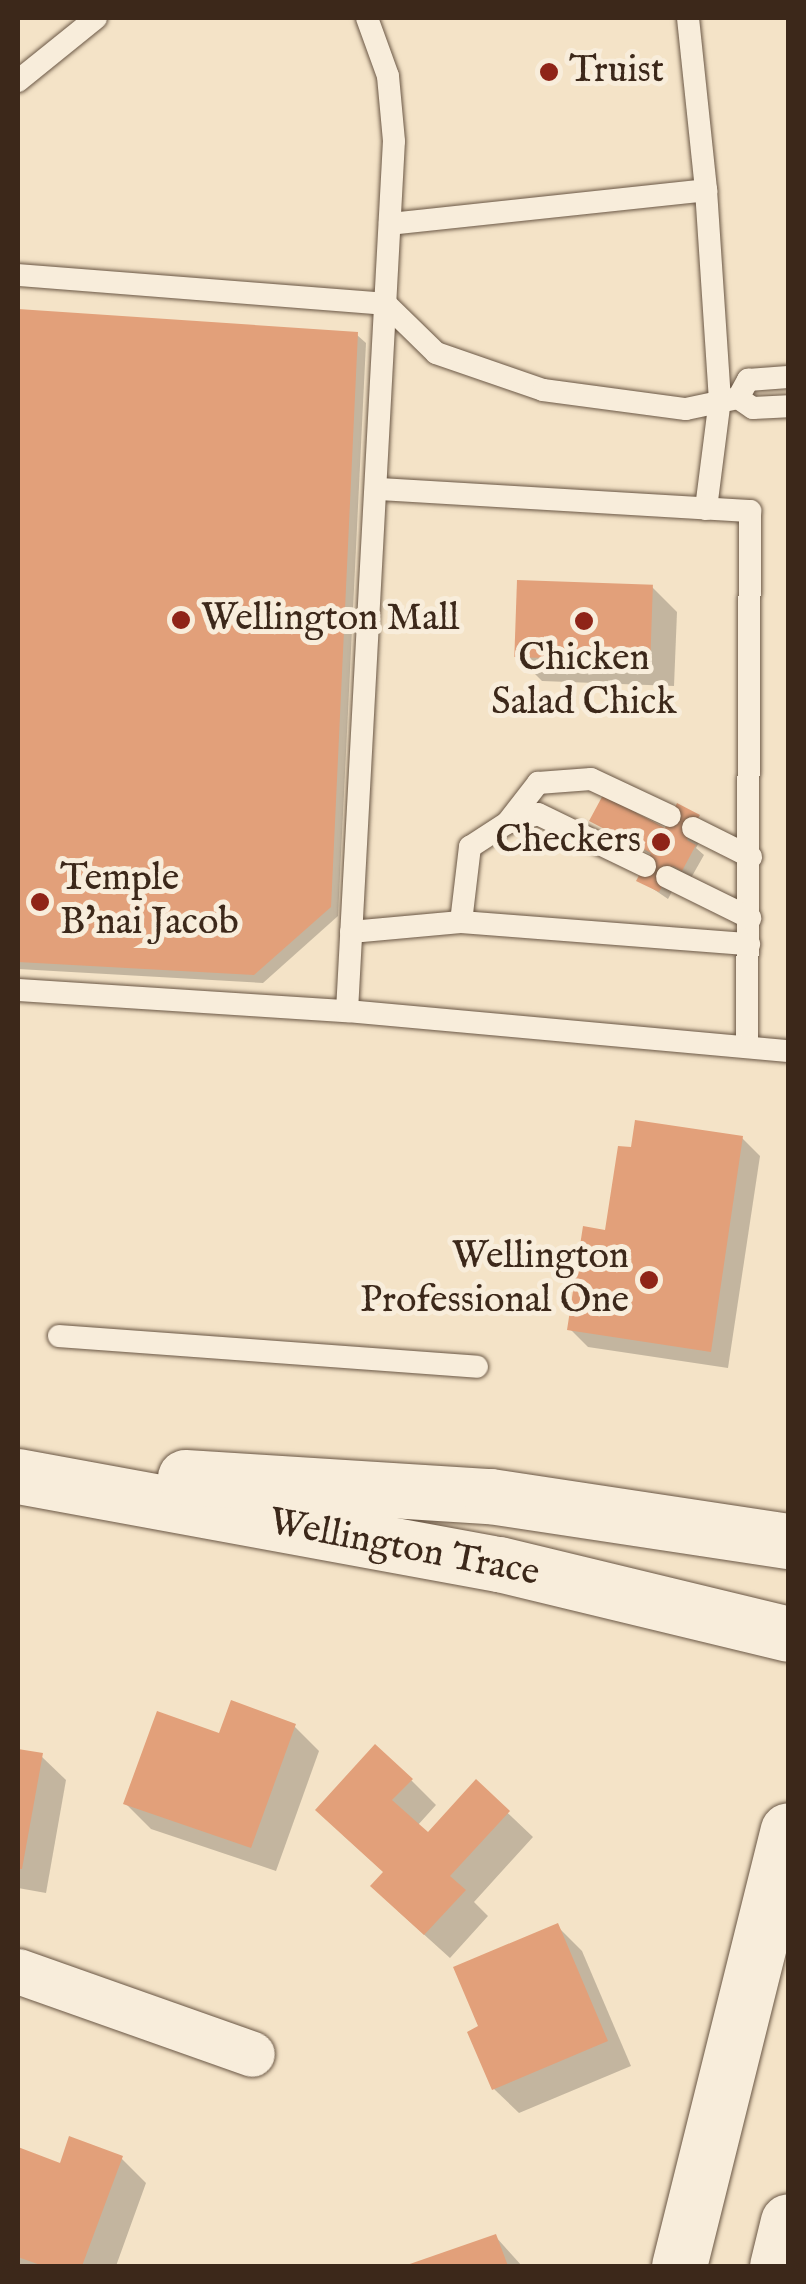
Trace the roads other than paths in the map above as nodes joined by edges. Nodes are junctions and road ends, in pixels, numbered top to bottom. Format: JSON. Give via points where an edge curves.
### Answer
{"nodes":[{"id":1,"x":96,"y":18,"type":"edge"},
{"id":2,"x":366,"y":18,"type":"edge"},
{"id":3,"x":688,"y":18,"type":"edge"},
{"id":4,"x":18,"y":82,"type":"edge"},
{"id":5,"x":706,"y":190,"type":"junction"},
{"id":6,"x":390,"y":224,"type":"junction"},
{"id":7,"x":18,"y":275,"type":"edge"},
{"id":8,"x":386,"y":304,"type":"junction"},
{"id":9,"x":788,"y":377,"type":"edge"},
{"id":10,"x":729,"y":398,"type":"junction"},
{"id":11,"x":788,"y":406,"type":"edge"},
{"id":12,"x":378,"y":489,"type":"junction"},
{"id":13,"x":706,"y":510,"type":"junction"},
{"id":14,"x":670,"y":816,"type":"dead end"},
{"id":15,"x":507,"y":822,"type":"junction"},
{"id":16,"x":693,"y":828,"type":"dead end"},
{"id":17,"x":751,"y":858,"type":"junction"},
{"id":18,"x":645,"y":866,"type":"dead end"},
{"id":19,"x":667,"y":877,"type":"dead end"},
{"id":20,"x":750,"y":918,"type":"junction"},
{"id":21,"x":461,"y":922,"type":"junction"},
{"id":22,"x":351,"y":932,"type":"junction"},
{"id":23,"x":749,"y":944,"type":"junction"},
{"id":24,"x":18,"y":990,"type":"edge"},
{"id":25,"x":346,"y":1011,"type":"junction"},
{"id":26,"x":747,"y":1046,"type":"junction"},
{"id":27,"x":788,"y":1050,"type":"edge"},
{"id":28,"x":59,"y":1336,"type":"dead end"},
{"id":29,"x":477,"y":1367,"type":"dead end"},
{"id":30,"x":18,"y":1466,"type":"edge"},
{"id":31,"x":18,"y":1476,"type":"edge"},
{"id":32,"x":788,"y":1541,"type":"edge"},
{"id":33,"x":788,"y":1634,"type":"edge"},
{"id":34,"x":788,"y":1830,"type":"edge"},
{"id":35,"x":18,"y":1971,"type":"edge"},
{"id":36,"x":252,"y":2054,"type":"dead end"},
{"id":37,"x":788,"y":2221,"type":"edge"},
{"id":38,"x":679,"y":2266,"type":"edge"},
{"id":39,"x":778,"y":2266,"type":"edge"}],
"edges":[{"from":1,"to":4,"type":"lane"},
{"from":2,"to":6,"type":"lane","via":[[388,76],[394,140]]},
{"from":3,"to":5,"type":"lane"},
{"from":5,"to":6,"type":"lane"},
{"from":5,"to":10,"type":"lane"},
{"from":6,"to":8,"type":"lane"},
{"from":7,"to":8,"type":"lane"},
{"from":8,"to":10,"type":"lane","via":[[436,353],[543,390],[686,409]]},
{"from":8,"to":12,"type":"lane"},
{"from":9,"to":10,"type":"lane","via":[[748,380]]},
{"from":10,"to":11,"type":"lane","via":[[752,408]]},
{"from":10,"to":13,"type":"lane"},
{"from":12,"to":13,"type":"lane"},
{"from":12,"to":22,"type":"lane"},
{"from":13,"to":17,"type":"lane","via":[[750,511]]},
{"from":14,"to":15,"type":"lane","via":[[591,779],[538,784]]},
{"from":15,"to":18,"type":"lane","via":[[538,814]]},
{"from":15,"to":21,"type":"lane","via":[[470,847]]},
{"from":16,"to":17,"type":"lane"},
{"from":17,"to":20,"type":"lane"},
{"from":19,"to":20,"type":"lane"},
{"from":20,"to":23,"type":"lane"},
{"from":21,"to":22,"type":"lane"},
{"from":21,"to":23,"type":"lane"},
{"from":22,"to":25,"type":"lane"},
{"from":23,"to":26,"type":"lane"},
{"from":24,"to":25,"type":"lane"},
{"from":25,"to":26,"type":"lane"},
{"from":26,"to":27,"type":"lane"},
{"from":28,"to":29,"type":"lane"},
{"from":30,"to":32,"type":"street","name":"Wellington Trace","via":[[490,1496]]},
{"from":31,"to":33,"type":"street","name":"Wellington Trace","via":[[499,1564]]},
{"from":34,"to":38,"type":"street"},
{"from":35,"to":36,"type":"street"},
{"from":37,"to":39,"type":"street"}]}
